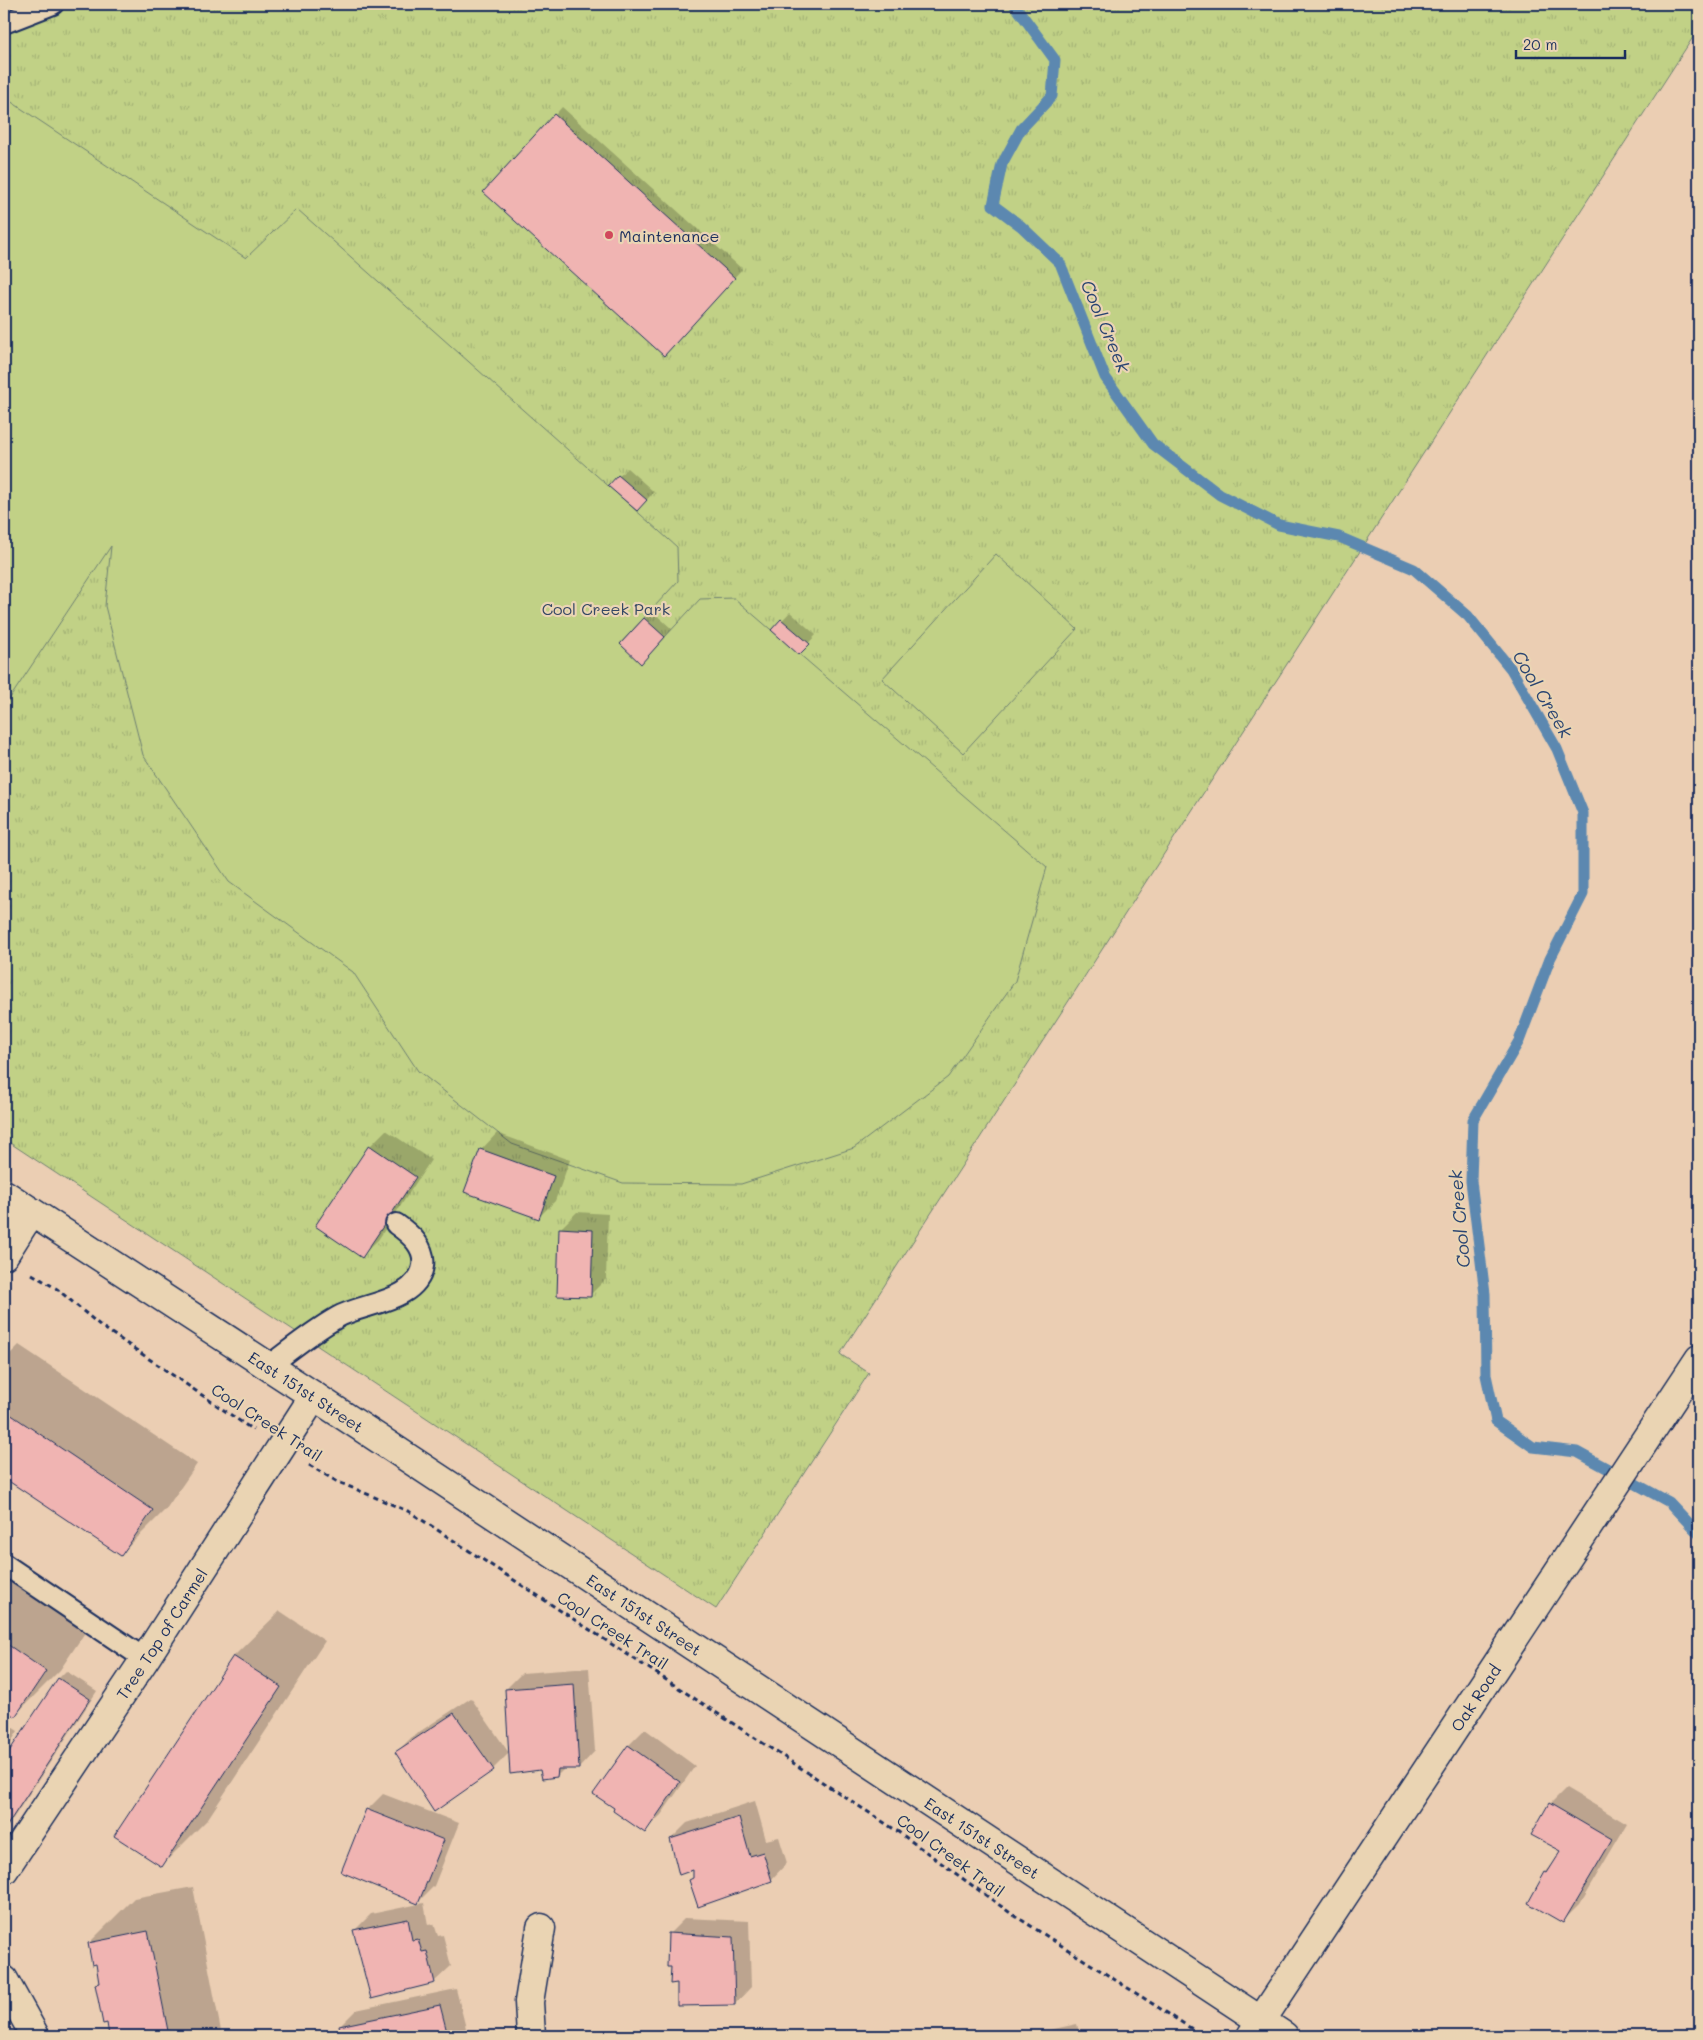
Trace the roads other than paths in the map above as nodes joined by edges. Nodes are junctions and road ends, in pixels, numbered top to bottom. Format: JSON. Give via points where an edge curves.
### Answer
{"nodes":[{"id":1,"x":8,"y":4,"type":"edge"},
{"id":2,"x":44,"y":7,"type":"edge"},
{"id":3,"x":4,"y":23,"type":"edge"},
{"id":4,"x":4,"y":1194,"type":"edge"},
{"id":5,"x":32,"y":1212,"type":"junction"},
{"id":6,"x":396,"y":1224,"type":"dead end"},
{"id":7,"x":4,"y":1255,"type":"edge"},
{"id":8,"x":1699,"y":1359,"type":"edge"},
{"id":9,"x":269,"y":1366,"type":"junction"},
{"id":10,"x":314,"y":1396,"type":"junction"},
{"id":11,"x":4,"y":1564,"type":"edge"},
{"id":12,"x":145,"y":1659,"type":"junction"},
{"id":13,"x":4,"y":1870,"type":"edge"},
{"id":14,"x":541,"y":1928,"type":"dead end"},
{"id":15,"x":4,"y":1980,"type":"edge"},
{"id":16,"x":1255,"y":2028,"type":"edge"},
{"id":17,"x":35,"y":2036,"type":"edge"},
{"id":18,"x":531,"y":2036,"type":"edge"},
{"id":19,"x":1284,"y":2036,"type":"edge"}],
"edges":[{"from":1,"to":2,"type":"lane"},
{"from":2,"to":3,"type":"lane"},
{"from":4,"to":5,"type":"street","name":"East 151st Street"},
{"from":5,"to":7,"type":"street"},
{"from":5,"to":9,"type":"street","name":"East 151st Street"},
{"from":6,"to":9,"type":"lane","via":[[417,1243],[425,1257],[422,1272],[412,1286],[398,1295],[340,1316]]},
{"from":8,"to":16,"type":"street","name":"Oak Road"},
{"from":9,"to":10,"type":"street","name":"East 151st Street"},
{"from":10,"to":12,"type":"street","name":"Tree Top of Carmel"},
{"from":10,"to":16,"type":"street","name":"East 151st Street"},
{"from":11,"to":12,"type":"lane"},
{"from":12,"to":13,"type":"street","name":"Tree Top of Carmel"},
{"from":14,"to":18,"type":"street","via":[[529,2002]]},
{"from":15,"to":17,"type":"street"},
{"from":16,"to":19,"type":"street","name":"East 151st Street"}]}
